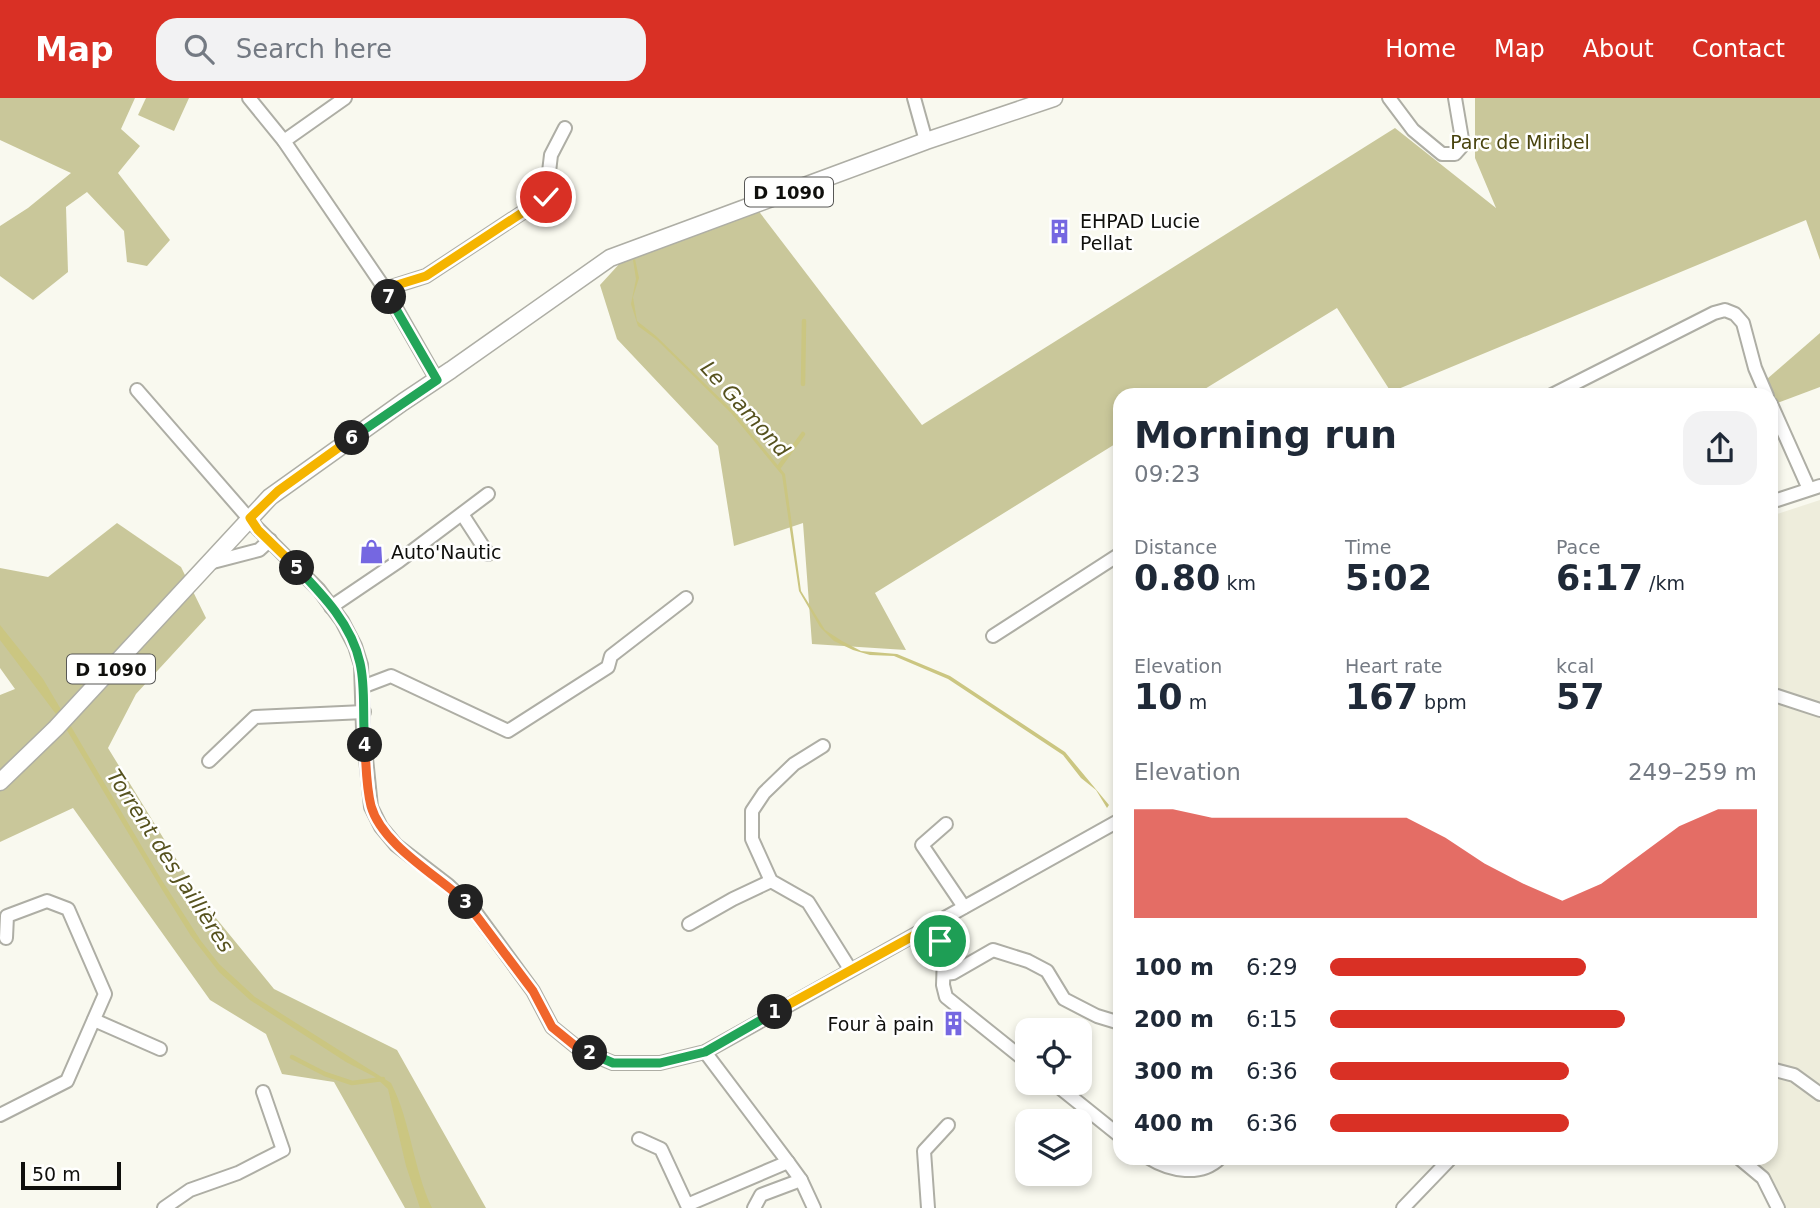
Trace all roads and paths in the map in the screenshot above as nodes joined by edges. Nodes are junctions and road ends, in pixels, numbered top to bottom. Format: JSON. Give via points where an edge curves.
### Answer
{"nodes":[{"id":1,"x":249,"y":98,"type":"edge"},
{"id":2,"x":345,"y":98,"type":"edge"},
{"id":3,"x":914,"y":98,"type":"edge"},
{"id":4,"x":1054,"y":98,"type":"edge"},
{"id":5,"x":1389,"y":98,"type":"edge"},
{"id":6,"x":1455,"y":98,"type":"edge"},
{"id":7,"x":565,"y":128,"type":"dead end"},
{"id":8,"x":284,"y":141,"type":"junction"},
{"id":9,"x":926,"y":141,"type":"junction"},
{"id":10,"x":384,"y":289,"type":"junction"},
{"id":11,"x":437,"y":380,"type":"junction"},
{"id":12,"x":1566,"y":388,"type":"edge"},
{"id":13,"x":1764,"y":388,"type":"edge"},
{"id":14,"x":137,"y":390,"type":"dead end"},
{"id":15,"x":1778,"y":417,"type":"edge"},
{"id":16,"x":1815,"y":488,"type":"edge"},
{"id":17,"x":488,"y":494,"type":"dead end"},
{"id":18,"x":1778,"y":500,"type":"edge"},
{"id":19,"x":462,"y":514,"type":"junction"},
{"id":20,"x":250,"y":518,"type":"junction"},
{"id":21,"x":270,"y":540,"type":"junction"},
{"id":22,"x":488,"y":554,"type":"dead end"},
{"id":23,"x":1113,"y":559,"type":"edge"},
{"id":24,"x":208,"y":563,"type":"junction"},
{"id":25,"x":686,"y":598,"type":"dead end"},
{"id":26,"x":331,"y":607,"type":"junction"},
{"id":27,"x":993,"y":636,"type":"dead end"},
{"id":28,"x":362,"y":687,"type":"junction"},
{"id":29,"x":1778,"y":696,"type":"edge"},
{"id":30,"x":1820,"y":710,"type":"edge"},
{"id":31,"x":363,"y":712,"type":"junction"},
{"id":32,"x":823,"y":746,"type":"dead end"},
{"id":33,"x":209,"y":761,"type":"dead end"},
{"id":34,"x":0,"y":782,"type":"edge"},
{"id":35,"x":946,"y":824,"type":"dead end"},
{"id":36,"x":1113,"y":824,"type":"edge"},
{"id":37,"x":771,"y":881,"type":"junction"},
{"id":38,"x":964,"y":907,"type":"junction"},
{"id":39,"x":689,"y":924,"type":"dead end"},
{"id":40,"x":933,"y":925,"type":"junction"},
{"id":41,"x":6,"y":938,"type":"dead end"},
{"id":42,"x":850,"y":969,"type":"junction"},
{"id":43,"x":944,"y":974,"type":"junction"},
{"id":44,"x":94,"y":1020,"type":"junction"},
{"id":45,"x":1113,"y":1021,"type":"edge"},
{"id":46,"x":160,"y":1049,"type":"dead end"},
{"id":47,"x":705,"y":1052,"type":"junction"},
{"id":48,"x":1015,"y":1052,"type":"edge"},
{"id":49,"x":1778,"y":1071,"type":"edge"},
{"id":50,"x":263,"y":1093,"type":"dead end"},
{"id":51,"x":1820,"y":1094,"type":"edge"},
{"id":52,"x":1069,"y":1095,"type":"edge"},
{"id":53,"x":0,"y":1115,"type":"edge"},
{"id":54,"x":948,"y":1125,"type":"dead end"},
{"id":55,"x":1113,"y":1130,"type":"edge"},
{"id":56,"x":639,"y":1139,"type":"dead end"},
{"id":57,"x":788,"y":1162,"type":"junction"},
{"id":58,"x":1160,"y":1165,"type":"edge"},
{"id":59,"x":1210,"y":1165,"type":"edge"},
{"id":60,"x":1444,"y":1165,"type":"edge"},
{"id":61,"x":1748,"y":1165,"type":"edge"},
{"id":62,"x":800,"y":1180,"type":"junction"},
{"id":63,"x":164,"y":1208,"type":"edge"},
{"id":64,"x":754,"y":1208,"type":"edge"},
{"id":65,"x":814,"y":1208,"type":"edge"},
{"id":66,"x":928,"y":1208,"type":"edge"},
{"id":67,"x":1403,"y":1208,"type":"edge"},
{"id":68,"x":1778,"y":1208,"type":"edge"}],
"edges":[{"from":1,"to":8,"type":"street"},
{"from":2,"to":8,"type":"street"},
{"from":3,"to":9,"type":"street"},
{"from":4,"to":9,"type":"main road","number":"D 1090"},
{"from":5,"to":6,"type":"street","via":[[1413,130],[1442,154],[1455,154],[1463,145]]},
{"from":7,"to":10,"type":"street","via":[[551,155],[546,197],[426,276]]},
{"from":8,"to":10,"type":"street"},
{"from":9,"to":11,"type":"main road","number":"D 1090","via":[[610,258]]},
{"from":10,"to":11,"type":"street"},
{"from":11,"to":20,"type":"main road","number":"D 1090","via":[[278,491]]},
{"from":12,"to":13,"type":"street","via":[[1725,310],[1743,323]]},
{"from":14,"to":20,"type":"street"},
{"from":15,"to":16,"type":"street"},
{"from":16,"to":18,"type":"street"},
{"from":17,"to":19,"type":"street"},
{"from":19,"to":22,"type":"street"},
{"from":19,"to":26,"type":"street"},
{"from":20,"to":21,"type":"street"},
{"from":20,"to":24,"type":"main road","number":"D 1090"},
{"from":21,"to":24,"type":"street","via":[[259,550]]},
{"from":21,"to":26,"type":"street"},
{"from":23,"to":27,"type":"street"},
{"from":24,"to":34,"type":"main road","number":"D 1090"},
{"from":25,"to":28,"type":"street","via":[[611,656],[608,667],[508,731],[391,676]]},
{"from":26,"to":28,"type":"street","via":[[355,646]]},
{"from":28,"to":31,"type":"street"},
{"from":29,"to":30,"type":"street"},
{"from":31,"to":33,"type":"street","via":[[255,717]]},
{"from":31,"to":47,"type":"street","via":[[372,807],[381,827],[473,909],[533,991],[552,1027],[579,1049],[613,1063],[660,1063]]},
{"from":32,"to":37,"type":"street","via":[[794,764],[752,811],[752,839]]},
{"from":35,"to":38,"type":"street","via":[[922,845]]},
{"from":36,"to":38,"type":"street"},
{"from":37,"to":39,"type":"street"},
{"from":37,"to":42,"type":"street","via":[[808,902]]},
{"from":38,"to":40,"type":"street"},
{"from":40,"to":42,"type":"street"},
{"from":40,"to":43,"type":"street","via":[[944,956]]},
{"from":41,"to":44,"type":"street","via":[[7,916],[47,901],[68,909],[105,994]]},
{"from":42,"to":47,"type":"street"},
{"from":43,"to":45,"type":"street","via":[[993,950],[1046,971],[1065,999]]},
{"from":43,"to":48,"type":"street","via":[[946,997]]},
{"from":44,"to":46,"type":"street"},
{"from":44,"to":53,"type":"street","via":[[67,1081]]},
{"from":47,"to":57,"type":"street"},
{"from":49,"to":51,"type":"street"},
{"from":50,"to":63,"type":"street","via":[[283,1150],[190,1190]]},
{"from":52,"to":55,"type":"street"},
{"from":54,"to":66,"type":"street","via":[[925,1151]]},
{"from":56,"to":57,"type":"street","via":[[661,1149],[687,1205]]},
{"from":57,"to":62,"type":"street"},
{"from":58,"to":59,"type":"street","via":[[1192,1171]]},
{"from":60,"to":67,"type":"street"},
{"from":61,"to":68,"type":"street","via":[[1763,1178]]},
{"from":62,"to":64,"type":"street","via":[[761,1195]]},
{"from":62,"to":65,"type":"street"}]}
